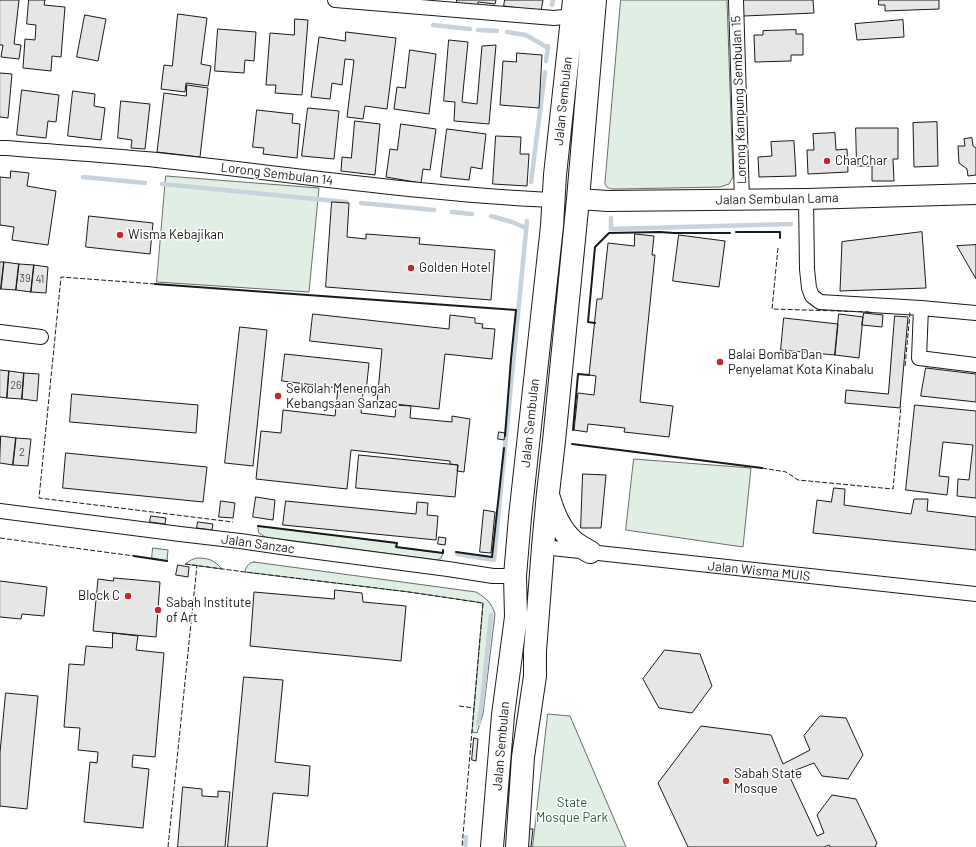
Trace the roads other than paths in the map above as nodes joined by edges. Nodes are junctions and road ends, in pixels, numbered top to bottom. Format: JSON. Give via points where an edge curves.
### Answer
{"nodes":[{"id":1,"x":335,"y":0,"type":"edge"},
{"id":2,"x":595,"y":0,"type":"edge"},
{"id":3,"x":736,"y":0,"type":"edge"},
{"id":4,"x":574,"y":8,"type":"edge"},
{"id":5,"x":0,"y":148,"type":"edge"},
{"id":6,"x":555,"y":175,"type":"junction"},
{"id":7,"x":976,"y":194,"type":"edge"},
{"id":8,"x":578,"y":199,"type":"junction"},
{"id":9,"x":553,"y":200,"type":"junction"},
{"id":10,"x":742,"y":200,"type":"junction"},
{"id":11,"x":806,"y":200,"type":"junction"},
{"id":12,"x":552,"y":226,"type":"junction"},
{"id":13,"x":921,"y":308,"type":"junction"},
{"id":14,"x":976,"y":313,"type":"edge"},
{"id":15,"x":0,"y":332,"type":"edge"},
{"id":16,"x":41,"y":336,"type":"dead end"},
{"id":17,"x":976,"y":365,"type":"edge"},
{"id":18,"x":554,"y":441,"type":"junction"},
{"id":19,"x":526,"y":468,"type":"junction"},
{"id":20,"x":548,"y":493,"type":"junction"},
{"id":21,"x":0,"y":511,"type":"edge"},
{"id":22,"x":520,"y":516,"type":"junction"},
{"id":23,"x":543,"y":547,"type":"junction"},
{"id":24,"x":590,"y":552,"type":"junction"},
{"id":25,"x":516,"y":576,"type":"junction"},
{"id":26,"x":976,"y":594,"type":"edge"},
{"id":27,"x":516,"y":617,"type":"junction"},
{"id":28,"x":492,"y":847,"type":"edge"},
{"id":29,"x":517,"y":847,"type":"edge"}],
"edges":[{"from":1,"to":4,"type":"street","via":[[554,18]]},
{"from":2,"to":8,"type":"main road","name":"Jalan Sembulan"},
{"from":3,"to":10,"type":"street","name":"Lorong Kampung Sembulan 15"},
{"from":4,"to":6,"type":"main road","name":"Jalan Sembulan"},
{"from":5,"to":9,"type":"street","name":"Lorong Sembulan 14","via":[[156,160],[363,185]]},
{"from":6,"to":8,"type":"main road"},
{"from":6,"to":9,"type":"main road","name":"Jalan Sembulan"},
{"from":7,"to":11,"type":"street","name":"Jalan Sembulan Lama"},
{"from":8,"to":10,"type":"street","name":"Jalan Sembulan Lama"},
{"from":8,"to":12,"type":"main road"},
{"from":8,"to":18,"type":"main road","name":"Jalan Sembulan"},
{"from":9,"to":12,"type":"main road","name":"Jalan Sembulan"},
{"from":10,"to":11,"type":"street","name":"Jalan Sembulan Lama"},
{"from":11,"to":13,"type":"street","via":[[807,269],[812,296],[820,302]]},
{"from":12,"to":19,"type":"main road","name":"Jalan Sembulan"},
{"from":13,"to":14,"type":"street"},
{"from":13,"to":17,"type":"street","via":[[919,358]]},
{"from":15,"to":16,"type":"street"},
{"from":18,"to":19,"type":"main road","via":[[540,450]]},
{"from":18,"to":20,"type":"main road","name":"Jalan Sembulan"},
{"from":19,"to":22,"type":"main road","name":"Jalan Sembulan"},
{"from":20,"to":23,"type":"main road","name":"Jalan Sembulan"},
{"from":20,"to":24,"type":"main road","via":[[558,522],[565,532]]},
{"from":21,"to":25,"type":"street","name":"Jalan Sanzac","via":[[493,576]]},
{"from":22,"to":23,"type":"main road"},
{"from":22,"to":25,"type":"main road","name":"Jalan Sembulan"},
{"from":23,"to":24,"type":"street","name":"Jalan Wisma MUIS"},
{"from":23,"to":27,"type":"main road","via":[[528,565],[523,603]]},
{"from":23,"to":29,"type":"main road","name":"Jalan Sembulan","via":[[535,676],[523,757]]},
{"from":24,"to":26,"type":"street","name":"Jalan Wisma MUIS"},
{"from":25,"to":27,"type":"main road","name":"Jalan Sembulan"},
{"from":27,"to":28,"type":"main road","name":"Jalan Sembulan","via":[[504,707]]}]}
